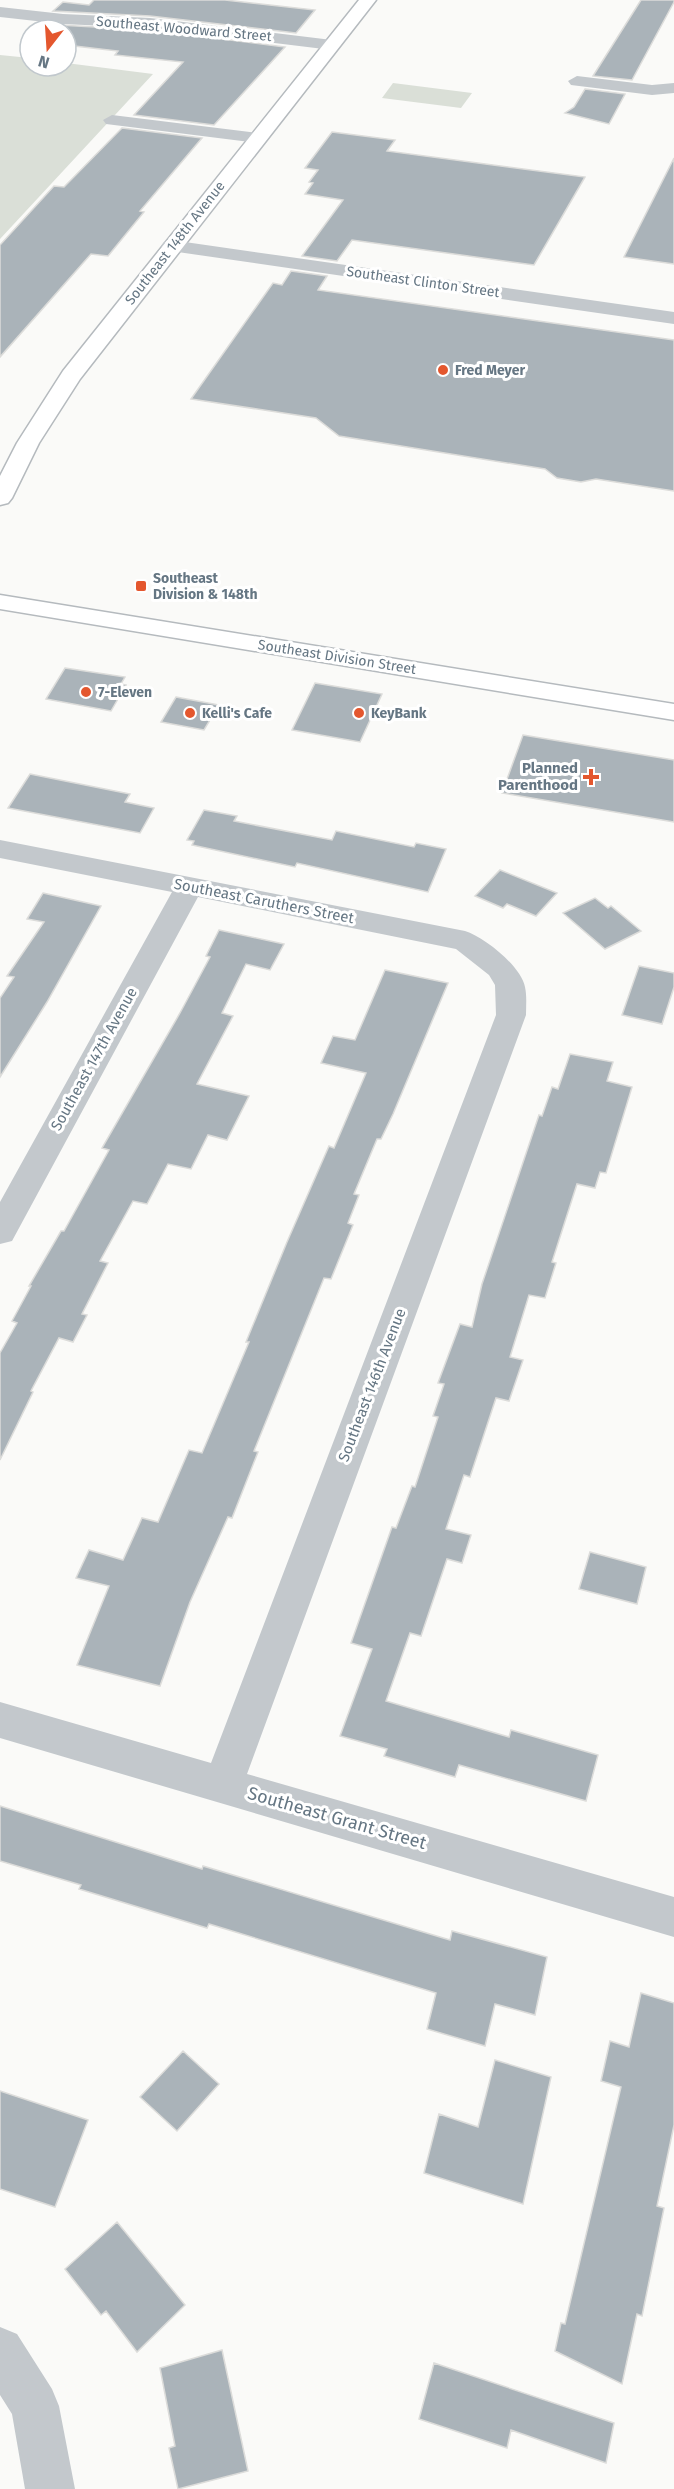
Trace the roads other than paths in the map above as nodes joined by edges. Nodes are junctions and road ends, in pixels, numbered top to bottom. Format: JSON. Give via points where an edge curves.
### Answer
{"nodes":[{"id":1,"x":368,"y":0,"type":"edge"},
{"id":2,"x":0,"y":12,"type":"edge"},
{"id":3,"x":18,"y":14,"type":"junction"},
{"id":4,"x":0,"y":31,"type":"edge"},
{"id":5,"x":332,"y":45,"type":"junction"},
{"id":6,"x":577,"y":81,"type":"dead end"},
{"id":7,"x":674,"y":88,"type":"edge"},
{"id":8,"x":112,"y":120,"type":"dead end"},
{"id":9,"x":258,"y":138,"type":"junction"},
{"id":10,"x":171,"y":246,"type":"junction"},
{"id":11,"x":674,"y":318,"type":"edge"},
{"id":12,"x":0,"y":498,"type":"edge"},
{"id":13,"x":0,"y":580,"type":"edge"},
{"id":14,"x":0,"y":602,"type":"edge"},
{"id":15,"x":674,"y":689,"type":"edge"},
{"id":16,"x":674,"y":712,"type":"edge"},
{"id":17,"x":0,"y":849,"type":"edge"},
{"id":18,"x":189,"y":887,"type":"junction"},
{"id":19,"x":510,"y":985,"type":"joint"},
{"id":20,"x":0,"y":1232,"type":"edge"},
{"id":21,"x":0,"y":1720,"type":"edge"},
{"id":22,"x":223,"y":1784,"type":"junction"},
{"id":23,"x":674,"y":1917,"type":"edge"},
{"id":24,"x":0,"y":2351,"type":"edge"},
{"id":25,"x":50,"y":2489,"type":"edge"}],
"edges":[{"from":1,"to":5,"type":"main road","name":"Southeast 148th Avenue"},
{"from":2,"to":3,"type":"street","name":"Southeast Woodward Street"},
{"from":3,"to":4,"type":"street"},
{"from":3,"to":5,"type":"street","name":"Southeast Woodward Street","via":[[160,24]]},
{"from":5,"to":9,"type":"main road","name":"Southeast 148th Avenue"},
{"from":6,"to":7,"type":"street","via":[[652,90]]},
{"from":8,"to":9,"type":"street"},
{"from":9,"to":10,"type":"main road","name":"Southeast 148th Avenue"},
{"from":10,"to":11,"type":"street","name":"Southeast Clinton Street"},
{"from":10,"to":12,"type":"main road","name":"Southeast 148th Avenue","via":[[71,376],[33,435]]},
{"from":13,"to":15,"type":"main road","name":"Southeast Division Street"},
{"from":14,"to":16,"type":"main road","name":"Southeast Division Street"},
{"from":17,"to":18,"type":"street","name":"Southeast Caruthers Street"},
{"from":18,"to":19,"type":"street","name":"Southeast Caruthers Street","via":[[465,941],[499,968]]},
{"from":18,"to":20,"type":"street","name":"Southeast 147th Avenue"},
{"from":19,"to":22,"type":"street","name":"Southeast 146th Avenue","via":[[511,1015]]},
{"from":21,"to":22,"type":"street","name":"Southeast Grant Street"},
{"from":22,"to":23,"type":"street","name":"Southeast Grant Street"},
{"from":24,"to":25,"type":"street","via":[[35,2406]]}]}
